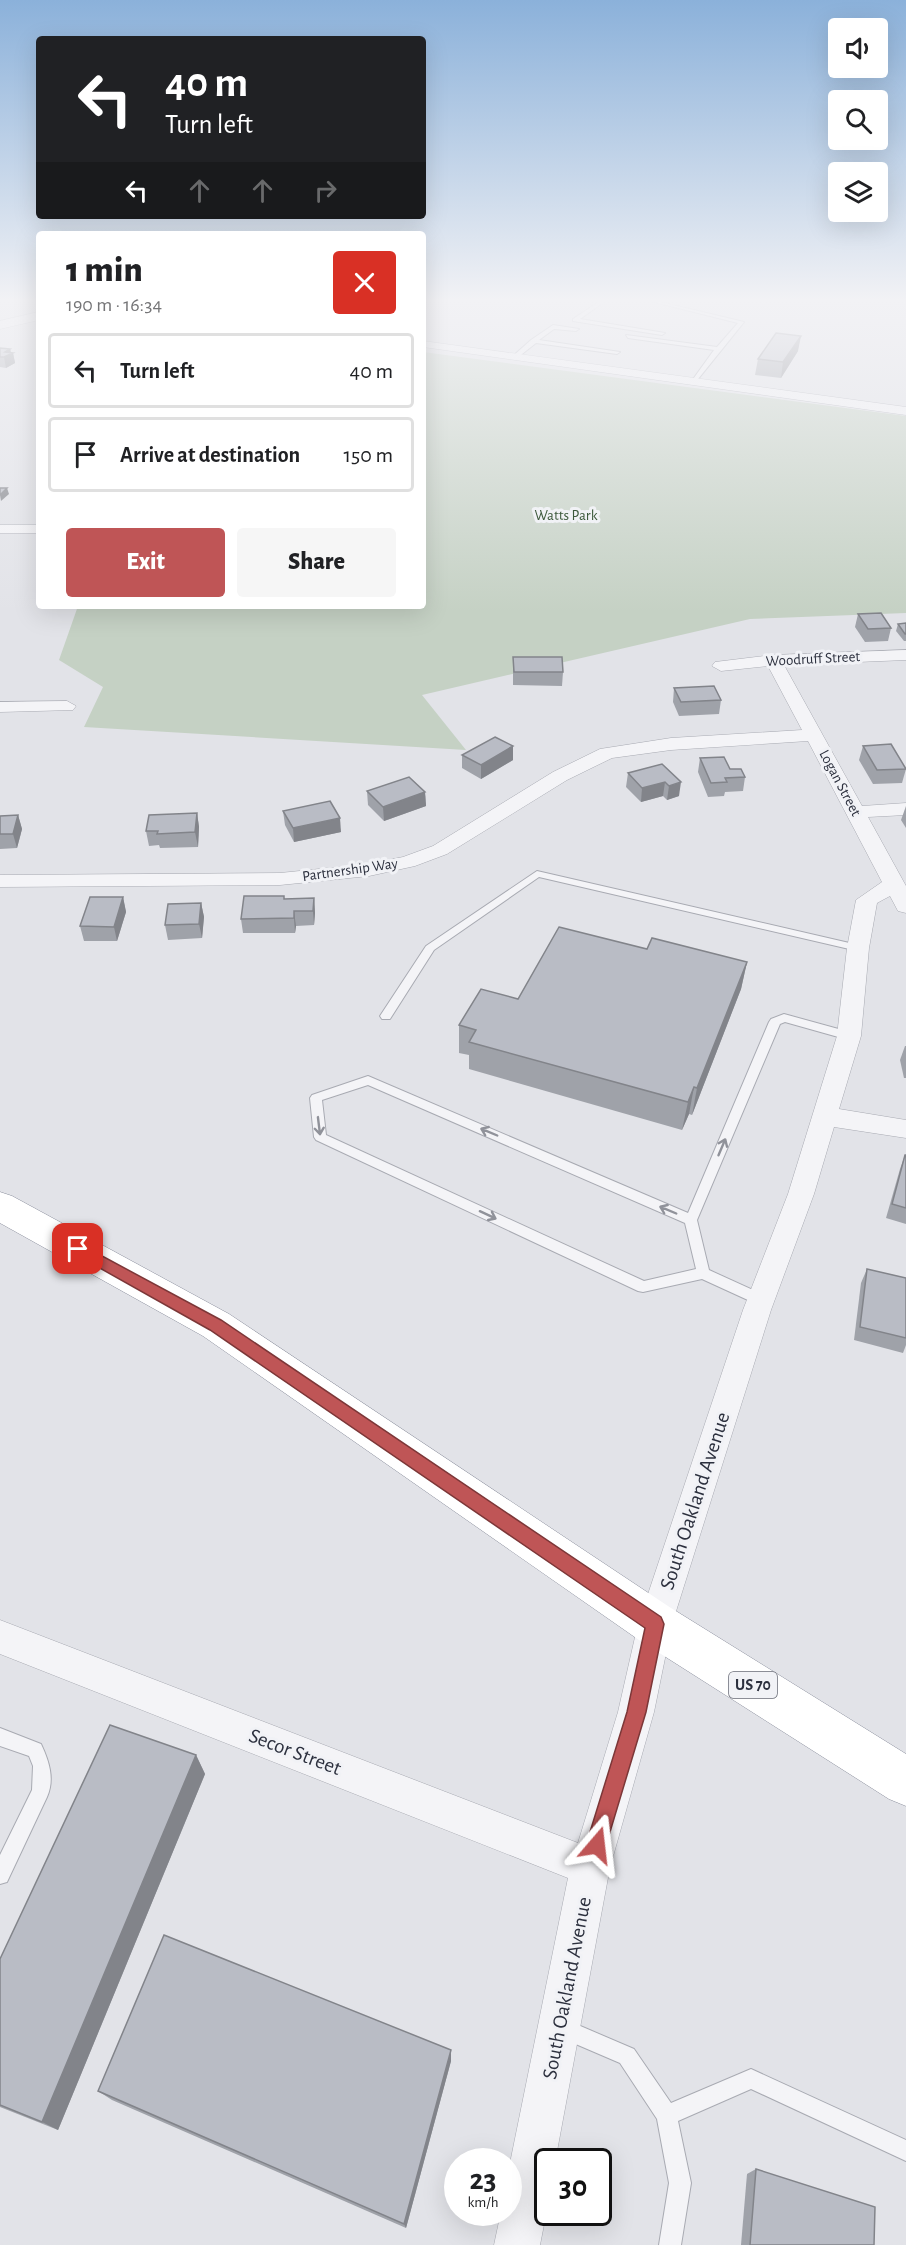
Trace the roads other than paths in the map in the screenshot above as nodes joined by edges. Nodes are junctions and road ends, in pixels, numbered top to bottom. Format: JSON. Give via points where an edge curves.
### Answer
{"nodes":[{"id":1,"x":853,"y":404,"type":"edge"},
{"id":2,"x":906,"y":411,"type":"edge"},
{"id":3,"x":0,"y":529,"type":"edge"},
{"id":4,"x":36,"y":530,"type":"edge"},
{"id":5,"x":906,"y":655,"type":"edge"},
{"id":6,"x":773,"y":660,"type":"junction"},
{"id":7,"x":721,"y":666,"type":"dead end"},
{"id":8,"x":0,"y":706,"type":"edge"},
{"id":9,"x":67,"y":706,"type":"dead end"},
{"id":10,"x":814,"y":735,"type":"junction"},
{"id":11,"x":906,"y":809,"type":"edge"},
{"id":12,"x":855,"y":812,"type":"junction"},
{"id":13,"x":0,"y":881,"type":"edge"},
{"id":14,"x":900,"y":895,"type":"edge"},
{"id":15,"x":858,"y":948,"type":"junction"},
{"id":16,"x":386,"y":1016,"type":"dead end"},
{"id":17,"x":849,"y":1036,"type":"junction"},
{"id":18,"x":825,"y":1116,"type":"junction"},
{"id":19,"x":906,"y":1129,"type":"edge"},
{"id":20,"x":0,"y":1206,"type":"edge"},
{"id":21,"x":691,"y":1220,"type":"junction"},
{"id":22,"x":703,"y":1273,"type":"junction"},
{"id":23,"x":761,"y":1300,"type":"junction"},
{"id":24,"x":655,"y":1624,"type":"junction"},
{"id":25,"x":0,"y":1638,"type":"edge"},
{"id":26,"x":0,"y":1737,"type":"edge"},
{"id":27,"x":906,"y":1782,"type":"edge"},
{"id":28,"x":590,"y":1867,"type":"junction"},
{"id":29,"x":0,"y":1875,"type":"edge"},
{"id":30,"x":560,"y":2027,"type":"junction"},
{"id":31,"x":667,"y":2115,"type":"junction"},
{"id":32,"x":906,"y":2151,"type":"edge"},
{"id":33,"x":517,"y":2245,"type":"edge"},
{"id":34,"x":670,"y":2245,"type":"edge"}],
"edges":[{"from":1,"to":2,"type":"street"},
{"from":3,"to":4,"type":"street"},
{"from":5,"to":6,"type":"street","name":"Woodruff Street"},
{"from":6,"to":7,"type":"street","name":"Woodruff Street"},
{"from":6,"to":10,"type":"street","name":"Logan Street"},
{"from":8,"to":9,"type":"street"},
{"from":10,"to":12,"type":"street","name":"Logan Street"},
{"from":10,"to":13,"type":"street","name":"Partnership Way","via":[[671,744],[607,753],[560,776],[440,850],[369,870],[280,879]]},
{"from":11,"to":12,"type":"street"},
{"from":12,"to":14,"type":"street","name":"Logan Street"},
{"from":14,"to":15,"type":"street","name":"South Oakland Avenue","via":[[867,900]]},
{"from":15,"to":16,"type":"lane","via":[[537,874],[430,948]]},
{"from":15,"to":17,"type":"street","name":"South Oakland Avenue"},
{"from":17,"to":18,"type":"street","name":"South Oakland Avenue"},
{"from":21,"to":17,"type":"lane","one_way":true,"via":[[775,1022],[784,1018]]},
{"from":18,"to":19,"type":"street"},
{"from":18,"to":23,"type":"street","name":"South Oakland Avenue"},
{"from":20,"to":24,"type":"highway","number":"US 70","via":[[216,1325]]},
{"from":21,"to":22,"type":"lane"},
{"from":21,"to":22,"type":"lane","one_way":true,"via":[[368,1080],[316,1098],[321,1137],[643,1287]]},
{"from":22,"to":23,"type":"lane"},
{"from":23,"to":24,"type":"street","name":"South Oakland Avenue"},
{"from":24,"to":27,"type":"highway","number":"US 70"},
{"from":24,"to":28,"type":"street","name":"South Oakland Avenue","via":[[636,1712]]},
{"from":25,"to":28,"type":"street","name":"Secor Street"},
{"from":26,"to":29,"type":"lane","via":[[35,1750],[42,1766],[41,1791]]},
{"from":28,"to":30,"type":"street","name":"South Oakland Avenue"},
{"from":30,"to":31,"type":"lane","via":[[627,2056]]},
{"from":30,"to":33,"type":"street","name":"South Oakland Avenue"},
{"from":31,"to":32,"type":"lane","via":[[751,2079]]},
{"from":31,"to":34,"type":"lane","via":[[680,2183]]}]}
